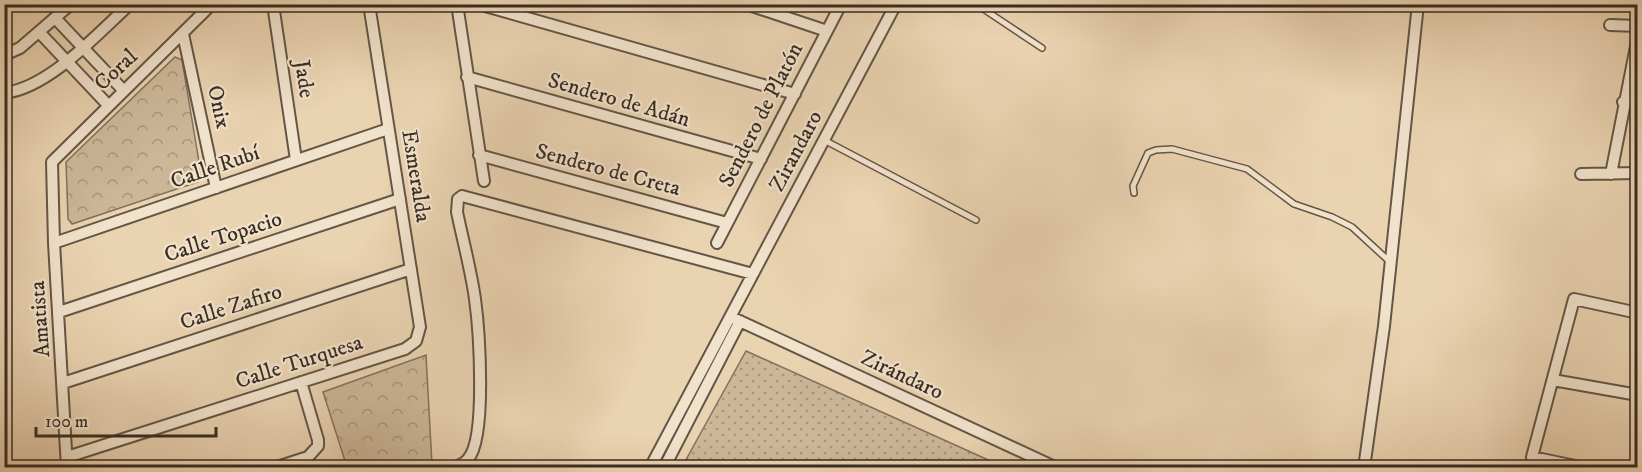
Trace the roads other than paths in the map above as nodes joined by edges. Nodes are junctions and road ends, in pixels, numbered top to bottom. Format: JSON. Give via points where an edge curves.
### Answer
{"nodes":[{"id":1,"x":71,"y":4,"type":"edge"},
{"id":2,"x":130,"y":4,"type":"edge"},
{"id":3,"x":212,"y":4,"type":"edge"},
{"id":4,"x":273,"y":4,"type":"edge"},
{"id":5,"x":369,"y":4,"type":"edge"},
{"id":6,"x":457,"y":4,"type":"edge"},
{"id":7,"x":478,"y":4,"type":"edge"},
{"id":8,"x":746,"y":4,"type":"edge"},
{"id":9,"x":841,"y":4,"type":"edge"},
{"id":10,"x":896,"y":4,"type":"edge"},
{"id":11,"x":976,"y":4,"type":"edge"},
{"id":12,"x":1418,"y":4,"type":"edge"},
{"id":13,"x":56,"y":19,"type":"junction"},
{"id":14,"x":1610,"y":25,"type":"dead end"},
{"id":15,"x":1638,"y":26,"type":"edge"},
{"id":16,"x":827,"y":31,"type":"junction"},
{"id":17,"x":40,"y":33,"type":"junction"},
{"id":18,"x":183,"y":34,"type":"junction"},
{"id":19,"x":1638,"y":36,"type":"edge"},
{"id":20,"x":82,"y":48,"type":"junction"},
{"id":21,"x":1042,"y":48,"type":"dead end"},
{"id":22,"x":4,"y":55,"type":"edge"},
{"id":23,"x":67,"y":61,"type":"junction"},
{"id":24,"x":467,"y":77,"type":"junction"},
{"id":25,"x":123,"y":90,"type":"junction"},
{"id":26,"x":4,"y":93,"type":"edge"},
{"id":27,"x":795,"y":94,"type":"junction"},
{"id":28,"x":1638,"y":101,"type":"edge"},
{"id":29,"x":1623,"y":102,"type":"junction"},
{"id":30,"x":108,"y":105,"type":"junction"},
{"id":31,"x":388,"y":129,"type":"junction"},
{"id":32,"x":824,"y":140,"type":"junction"},
{"id":33,"x":479,"y":155,"type":"junction"},
{"id":34,"x":761,"y":159,"type":"junction"},
{"id":35,"x":296,"y":160,"type":"junction"},
{"id":36,"x":51,"y":167,"type":"joint"},
{"id":37,"x":1638,"y":173,"type":"edge"},
{"id":38,"x":1581,"y":174,"type":"dead end"},
{"id":39,"x":1611,"y":174,"type":"junction"},
{"id":40,"x":483,"y":181,"type":"dead end"},
{"id":41,"x":216,"y":188,"type":"junction"},
{"id":42,"x":1134,"y":193,"type":"dead end"},
{"id":43,"x":400,"y":199,"type":"junction"},
{"id":44,"x":976,"y":220,"type":"dead end"},
{"id":45,"x":727,"y":223,"type":"junction"},
{"id":46,"x":54,"y":243,"type":"junction"},
{"id":47,"x":717,"y":243,"type":"dead end"},
{"id":48,"x":1390,"y":262,"type":"junction"},
{"id":49,"x":411,"y":269,"type":"junction"},
{"id":50,"x":753,"y":274,"type":"junction"},
{"id":51,"x":59,"y":312,"type":"junction"},
{"id":52,"x":1638,"y":313,"type":"edge"},
{"id":53,"x":736,"y":319,"type":"junction"},
{"id":54,"x":405,"y":349,"type":"joint"},
{"id":55,"x":1553,"y":380,"type":"junction"},
{"id":56,"x":301,"y":382,"type":"junction"},
{"id":57,"x":63,"y":383,"type":"junction"},
{"id":58,"x":1638,"y":395,"type":"edge"},
{"id":59,"x":67,"y":462,"type":"edge"},
{"id":60,"x":274,"y":468,"type":"edge"},
{"id":61,"x":452,"y":468,"type":"edge"},
{"id":62,"x":650,"y":468,"type":"edge"},
{"id":63,"x":664,"y":468,"type":"edge"},
{"id":64,"x":1057,"y":468,"type":"edge"},
{"id":65,"x":1364,"y":468,"type":"edge"},
{"id":66,"x":1585,"y":468,"type":"edge"}],
"edges":[{"from":1,"to":13,"type":"street"},
{"from":2,"to":20,"type":"street"},
{"from":3,"to":18,"type":"street","name":"Coral"},
{"from":4,"to":35,"type":"street","name":"Jade"},
{"from":5,"to":31,"type":"street","name":"Esmeralda"},
{"from":6,"to":24,"type":"street"},
{"from":7,"to":27,"type":"street"},
{"from":8,"to":16,"type":"street"},
{"from":9,"to":16,"type":"street","name":"Sendero de Platón"},
{"from":10,"to":32,"type":"street","name":"Zirandaro"},
{"from":11,"to":21,"type":"lane"},
{"from":12,"to":48,"type":"street"},
{"from":13,"to":17,"type":"street"},
{"from":13,"to":20,"type":"street"},
{"from":14,"to":15,"type":"street"},
{"from":16,"to":27,"type":"street","name":"Sendero de Platón"},
{"from":17,"to":22,"type":"street"},
{"from":17,"to":23,"type":"street"},
{"from":18,"to":25,"type":"street","name":"Coral"},
{"from":18,"to":41,"type":"street","name":"Onix"},
{"from":19,"to":29,"type":"street"},
{"from":20,"to":23,"type":"street"},
{"from":20,"to":25,"type":"street"},
{"from":23,"to":26,"type":"street","via":[[42,81]]},
{"from":23,"to":30,"type":"street"},
{"from":24,"to":33,"type":"street"},
{"from":24,"to":34,"type":"street","name":"Sendero de Adán"},
{"from":25,"to":30,"type":"street","name":"Coral"},
{"from":27,"to":34,"type":"street","name":"Sendero de Platón"},
{"from":28,"to":29,"type":"street"},
{"from":29,"to":39,"type":"street"},
{"from":30,"to":36,"type":"street","name":"Coral","via":[[55,157]]},
{"from":31,"to":35,"type":"street","name":"Calle Rubí"},
{"from":31,"to":43,"type":"street","name":"Esmeralda"},
{"from":32,"to":44,"type":"lane"},
{"from":32,"to":50,"type":"street","name":"Zirandaro"},
{"from":33,"to":40,"type":"street"},
{"from":33,"to":45,"type":"street","name":"Sendero de Creta"},
{"from":34,"to":45,"type":"street","name":"Sendero de Platón"},
{"from":35,"to":41,"type":"street","name":"Calle Rubí"},
{"from":36,"to":46,"type":"street","name":"Amatista"},
{"from":37,"to":39,"type":"street"},
{"from":38,"to":39,"type":"street"},
{"from":41,"to":46,"type":"street","name":"Calle Rubí"},
{"from":42,"to":48,"type":"lane","via":[[1133,186],[1148,153],[1172,149],[1253,172],[1294,204],[1352,227]]},
{"from":43,"to":49,"type":"street","name":"Esmeralda"},
{"from":43,"to":51,"type":"street","name":"Calle Topacio"},
{"from":45,"to":47,"type":"street","name":"Sendero de Platón"},
{"from":46,"to":51,"type":"street","name":"Amatista"},
{"from":48,"to":65,"type":"street"},
{"from":49,"to":54,"type":"street","name":"Esmeralda","via":[[420,327],[416,341]]},
{"from":49,"to":57,"type":"street","name":"Calle Zafiro"},
{"from":50,"to":53,"type":"street","name":"Zirandaro"},
{"from":50,"to":61,"type":"street","via":[[462,195],[457,212],[477,315],[480,394],[474,450],[466,462]]},
{"from":51,"to":57,"type":"street","name":"Amatista"},
{"from":52,"to":55,"type":"street","via":[[1574,299]]},
{"from":53,"to":62,"type":"street"},
{"from":53,"to":63,"type":"street"},
{"from":53,"to":64,"type":"street","name":"Zirándaro"},
{"from":54,"to":56,"type":"street","name":"Calle Turquesa"},
{"from":55,"to":58,"type":"street"},
{"from":55,"to":66,"type":"street","via":[[1532,457]]},
{"from":56,"to":59,"type":"street","name":"Calle Turquesa"},
{"from":56,"to":60,"type":"street","via":[[318,446],[308,457]]},
{"from":57,"to":59,"type":"street","name":"Amatista"}]}
